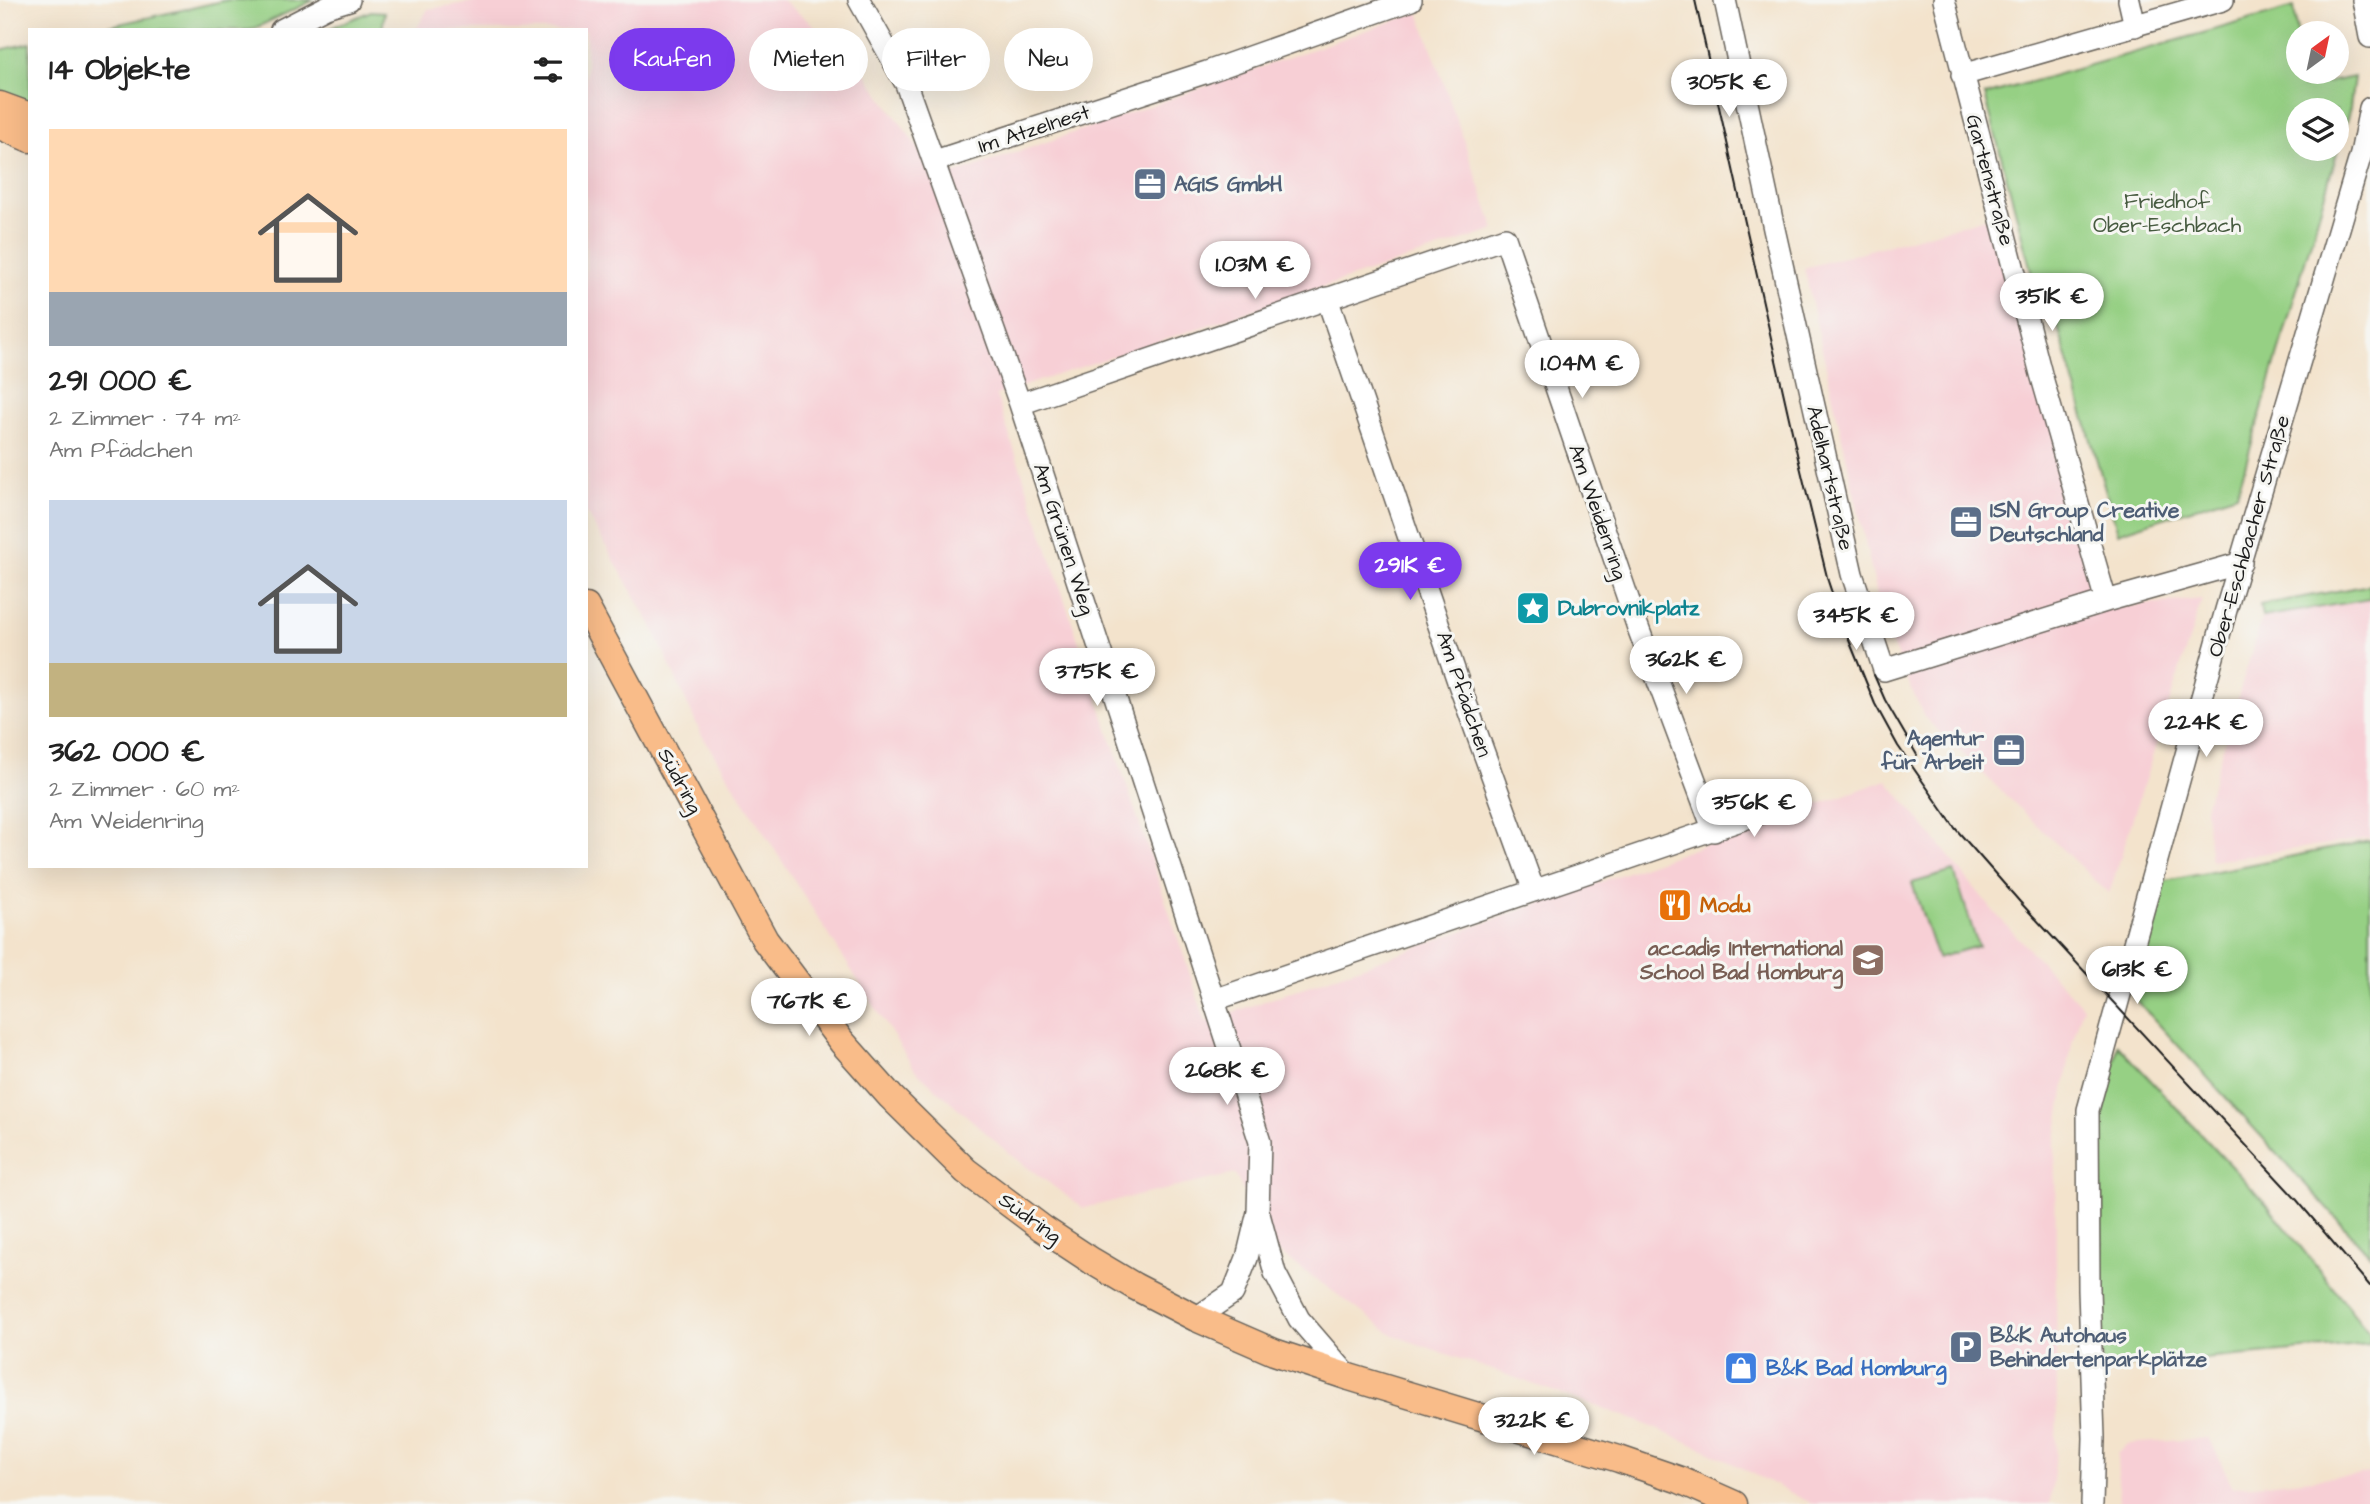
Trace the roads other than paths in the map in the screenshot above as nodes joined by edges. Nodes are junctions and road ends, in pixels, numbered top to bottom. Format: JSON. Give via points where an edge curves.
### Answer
{"nodes":[{"id":1,"x":349,"y":0,"type":"edge"},
{"id":2,"x":859,"y":0,"type":"edge"},
{"id":3,"x":1411,"y":0,"type":"edge"},
{"id":4,"x":1725,"y":0,"type":"edge"},
{"id":5,"x":1944,"y":0,"type":"edge"},
{"id":6,"x":2129,"y":0,"type":"edge"},
{"id":7,"x":2223,"y":0,"type":"edge"},
{"id":8,"x":2363,"y":0,"type":"edge"},
{"id":9,"x":2135,"y":26,"type":"junction"},
{"id":10,"x":285,"y":28,"type":"edge"},
{"id":11,"x":2370,"y":37,"type":"edge"},
{"id":12,"x":1962,"y":75,"type":"junction"},
{"id":13,"x":0,"y":105,"type":"edge"},
{"id":14,"x":2370,"y":108,"type":"edge"},
{"id":15,"x":28,"y":115,"type":"edge"},
{"id":16,"x":0,"y":126,"type":"edge"},
{"id":17,"x":28,"y":138,"type":"edge"},
{"id":18,"x":2366,"y":156,"type":"edge"},
{"id":19,"x":935,"y":161,"type":"junction"},
{"id":20,"x":1327,"y":299,"type":"junction"},
{"id":21,"x":1020,"y":404,"type":"junction"},
{"id":22,"x":2241,"y":563,"type":"junction"},
{"id":23,"x":2106,"y":601,"type":"junction"},
{"id":24,"x":588,"y":611,"type":"edge"},
{"id":25,"x":1779,"y":807,"type":"dead end"},
{"id":26,"x":1714,"y":831,"type":"junction"},
{"id":27,"x":1534,"y":891,"type":"junction"},
{"id":28,"x":1214,"y":1000,"type":"junction"},
{"id":29,"x":1258,"y":1212,"type":"junction"},
{"id":30,"x":1196,"y":1318,"type":"junction"},
{"id":31,"x":1349,"y":1377,"type":"junction"},
{"id":32,"x":1734,"y":1504,"type":"edge"},
{"id":33,"x":2092,"y":1504,"type":"edge"}],
"edges":[{"from":1,"to":10,"type":"street"},
{"from":2,"to":19,"type":"street","name":"Am Grünen Weg","via":[[906,84]]},
{"from":3,"to":19,"type":"street","name":"Im Atzelnest"},
{"from":4,"to":23,"type":"street","name":"Adelhartstraße","via":[[1852,574],[1884,670]]},
{"from":5,"to":12,"type":"street","name":"Gartenstraße"},
{"from":6,"to":9,"type":"street"},
{"from":7,"to":9,"type":"street"},
{"from":8,"to":11,"type":"street"},
{"from":9,"to":12,"type":"street"},
{"from":12,"to":23,"type":"street","name":"Gartenstraße"},
{"from":13,"to":15,"type":"main road"},
{"from":14,"to":18,"type":"street","name":"Ober-Eschbacher Straße"},
{"from":16,"to":17,"type":"main road"},
{"from":18,"to":22,"type":"street","name":"Ober-Eschbacher Straße"},
{"from":19,"to":21,"type":"street","name":"Am Grünen Weg"},
{"from":20,"to":21,"type":"street","name":"Am Weidenring"},
{"from":20,"to":26,"type":"street","name":"Am Weidenring","via":[[1505,238],[1633,613]]},
{"from":20,"to":27,"type":"street","name":"Am Pfädchen"},
{"from":21,"to":28,"type":"street","name":"Am Grünen Weg"},
{"from":22,"to":23,"type":"street","name":"Adelhartstraße"},
{"from":22,"to":33,"type":"street","name":"Ober-Eschbacher Straße","via":[[2088,1110]]},
{"from":24,"to":30,"type":"main road","name":"Südring","via":[[765,940],[842,1042],[966,1171],[1092,1261]]},
{"from":25,"to":26,"type":"street"},
{"from":26,"to":27,"type":"street"},
{"from":27,"to":28,"type":"street"},
{"from":28,"to":29,"type":"street","name":"Am Grünen Weg","via":[[1260,1142]]},
{"from":29,"to":30,"type":"street","name":"Am Grünen Weg","via":[[1233,1293]]},
{"from":29,"to":31,"type":"street","name":"Am Grünen Weg","via":[[1275,1273],[1299,1319]]},
{"from":30,"to":31,"type":"main road","name":"Südring","via":[[1274,1352]]},
{"from":31,"to":32,"type":"main road","name":"Südring","via":[[1619,1459]]}]}
